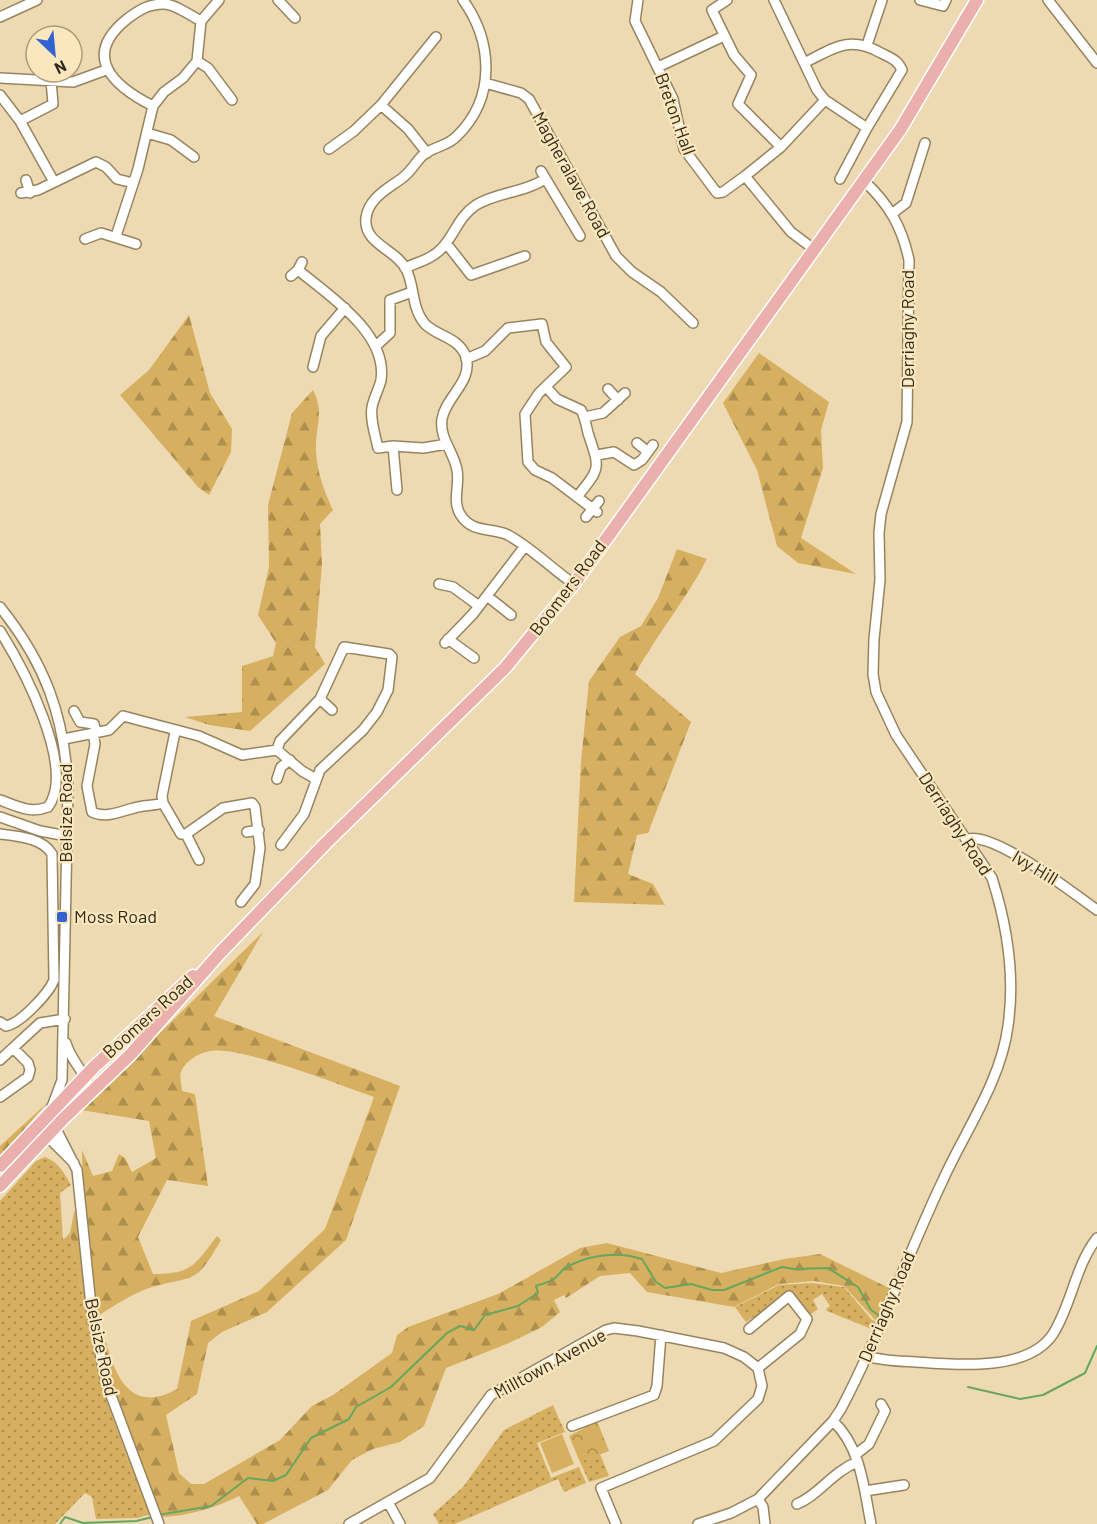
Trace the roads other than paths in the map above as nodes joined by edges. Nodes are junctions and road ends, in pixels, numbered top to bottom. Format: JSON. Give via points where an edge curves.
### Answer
{"nodes":[{"id":1,"x":37,"y":0,"type":"edge"},
{"id":2,"x":219,"y":0,"type":"edge"},
{"id":3,"x":463,"y":0,"type":"edge"},
{"id":4,"x":638,"y":0,"type":"edge"},
{"id":5,"x":727,"y":0,"type":"edge"},
{"id":6,"x":774,"y":0,"type":"edge"},
{"id":7,"x":882,"y":0,"type":"edge"},
{"id":8,"x":920,"y":0,"type":"edge"},
{"id":9,"x":946,"y":0,"type":"edge"},
{"id":10,"x":977,"y":0,"type":"edge"},
{"id":11,"x":1048,"y":0,"type":"edge"},
{"id":12,"x":281,"y":1,"type":"edge"},
{"id":13,"x":166,"y":2,"type":"edge"},
{"id":14,"x":0,"y":17,"type":"edge"},
{"id":15,"x":294,"y":18,"type":"dead end"},
{"id":16,"x":201,"y":21,"type":"junction"},
{"id":17,"x":724,"y":36,"type":"junction"},
{"id":18,"x":436,"y":37,"type":"dead end"},
{"id":19,"x":867,"y":45,"type":"junction"},
{"id":20,"x":197,"y":61,"type":"junction"},
{"id":21,"x":804,"y":63,"type":"junction"},
{"id":22,"x":1097,"y":63,"type":"edge"},
{"id":23,"x":658,"y":67,"type":"junction"},
{"id":24,"x":106,"y":70,"type":"junction"},
{"id":25,"x":0,"y":78,"type":"edge"},
{"id":26,"x":84,"y":78,"type":"edge"},
{"id":27,"x":24,"y":79,"type":"edge"},
{"id":28,"x":485,"y":83,"type":"junction"},
{"id":29,"x":51,"y":84,"type":"edge"},
{"id":30,"x":0,"y":95,"type":"edge"},
{"id":31,"x":231,"y":95,"type":"dead end"},
{"id":32,"x":825,"y":100,"type":"junction"},
{"id":33,"x":381,"y":105,"type":"junction"},
{"id":34,"x":153,"y":106,"type":"junction"},
{"id":35,"x":20,"y":121,"type":"junction"},
{"id":36,"x":867,"y":128,"type":"junction"},
{"id":37,"x":147,"y":133,"type":"junction"},
{"id":38,"x":913,"y":145,"type":"dead end"},
{"id":39,"x":782,"y":147,"type":"junction"},
{"id":40,"x":329,"y":149,"type":"dead end"},
{"id":41,"x":427,"y":153,"type":"junction"},
{"id":42,"x":194,"y":157,"type":"dead end"},
{"id":43,"x":745,"y":176,"type":"junction"},
{"id":44,"x":839,"y":176,"type":"dead end"},
{"id":45,"x":26,"y":180,"type":"dead end"},
{"id":46,"x":864,"y":181,"type":"junction"},
{"id":47,"x":54,"y":182,"type":"junction"},
{"id":48,"x":133,"y":183,"type":"junction"},
{"id":49,"x":893,"y":213,"type":"junction"},
{"id":50,"x":116,"y":236,"type":"junction"},
{"id":51,"x":580,"y":236,"type":"dead end"},
{"id":52,"x":85,"y":239,"type":"dead end"},
{"id":53,"x":446,"y":243,"type":"junction"},
{"id":54,"x":136,"y":244,"type":"dead end"},
{"id":55,"x":815,"y":250,"type":"junction"},
{"id":56,"x":527,"y":256,"type":"dead end"},
{"id":57,"x":405,"y":268,"type":"junction"},
{"id":58,"x":297,"y":269,"type":"dead end"},
{"id":59,"x":412,"y":292,"type":"junction"},
{"id":60,"x":345,"y":308,"type":"junction"},
{"id":61,"x":680,"y":325,"type":"dead end"},
{"id":62,"x":377,"y":345,"type":"junction"},
{"id":63,"x":466,"y":359,"type":"junction"},
{"id":64,"x":313,"y":367,"type":"dead end"},
{"id":65,"x":546,"y":387,"type":"junction"},
{"id":66,"x":608,"y":389,"type":"dead end"},
{"id":67,"x":585,"y":417,"type":"junction"},
{"id":68,"x":637,"y":443,"type":"dead end"},
{"id":69,"x":447,"y":444,"type":"junction"},
{"id":70,"x":393,"y":446,"type":"junction"},
{"id":71,"x":597,"y":455,"type":"junction"},
{"id":72,"x":397,"y":490,"type":"dead end"},
{"id":73,"x":577,"y":497,"type":"junction"},
{"id":74,"x":586,"y":517,"type":"dead end"},
{"id":75,"x":525,"y":546,"type":"junction"},
{"id":76,"x":439,"y":584,"type":"dead end"},
{"id":77,"x":574,"y":584,"type":"junction"},
{"id":78,"x":487,"y":596,"type":"junction"},
{"id":79,"x":479,"y":606,"type":"junction"},
{"id":80,"x":0,"y":607,"type":"edge"},
{"id":81,"x":511,"y":615,"type":"dead end"},
{"id":82,"x":0,"y":631,"type":"edge"},
{"id":83,"x":11,"y":648,"type":"junction"},
{"id":84,"x":0,"y":650,"type":"edge"},
{"id":85,"x":474,"y":658,"type":"dead end"},
{"id":86,"x":320,"y":699,"type":"junction"},
{"id":87,"x":332,"y":710,"type":"dead end"},
{"id":88,"x":74,"y":711,"type":"dead end"},
{"id":89,"x":175,"y":732,"type":"junction"},
{"id":90,"x":95,"y":733,"type":"junction"},
{"id":91,"x":64,"y":739,"type":"junction"},
{"id":92,"x":277,"y":750,"type":"junction"},
{"id":93,"x":290,"y":760,"type":"junction"},
{"id":94,"x":316,"y":778,"type":"junction"},
{"id":95,"x":277,"y":779,"type":"dead end"},
{"id":96,"x":0,"y":800,"type":"edge"},
{"id":97,"x":163,"y":803,"type":"junction"},
{"id":98,"x":0,"y":817,"type":"edge"},
{"id":99,"x":259,"y":830,"type":"junction"},
{"id":100,"x":247,"y":832,"type":"dead end"},
{"id":101,"x":0,"y":834,"type":"edge"},
{"id":102,"x":186,"y":834,"type":"junction"},
{"id":103,"x":67,"y":836,"type":"junction"},
{"id":104,"x":968,"y":839,"type":"junction"},
{"id":105,"x":281,"y":845,"type":"dead end"},
{"id":106,"x":199,"y":860,"type":"dead end"},
{"id":107,"x":241,"y":902,"type":"dead end"},
{"id":108,"x":1097,"y":910,"type":"edge"},
{"id":109,"x":221,"y":952,"type":"junction"},
{"id":110,"x":65,"y":1019,"type":"junction"},
{"id":111,"x":0,"y":1022,"type":"edge"},
{"id":112,"x":64,"y":1035,"type":"junction"},
{"id":113,"x":13,"y":1048,"type":"junction"},
{"id":114,"x":0,"y":1060,"type":"edge"},
{"id":115,"x":62,"y":1065,"type":"junction"},
{"id":116,"x":85,"y":1084,"type":"junction"},
{"id":117,"x":0,"y":1097,"type":"edge"},
{"id":118,"x":47,"y":1114,"type":"junction"},
{"id":119,"x":48,"y":1131,"type":"junction"},
{"id":120,"x":0,"y":1166,"type":"edge"},
{"id":121,"x":0,"y":1174,"type":"edge"},
{"id":122,"x":0,"y":1186,"type":"edge"},
{"id":123,"x":1097,"y":1238,"type":"edge"},
{"id":124,"x":749,"y":1329,"type":"dead end"},
{"id":125,"x":661,"y":1335,"type":"junction"},
{"id":126,"x":866,"y":1356,"type":"junction"},
{"id":127,"x":758,"y":1368,"type":"junction"},
{"id":128,"x":881,"y":1404,"type":"dead end"},
{"id":129,"x":833,"y":1421,"type":"junction"},
{"id":130,"x":572,"y":1426,"type":"dead end"},
{"id":131,"x":856,"y":1459,"type":"junction"},
{"id":132,"x":897,"y":1483,"type":"dead end"},
{"id":133,"x":865,"y":1491,"type":"junction"},
{"id":134,"x":758,"y":1499,"type":"junction"},
{"id":135,"x":388,"y":1502,"type":"junction"},
{"id":136,"x":797,"y":1504,"type":"dead end"},
{"id":137,"x":159,"y":1524,"type":"edge"},
{"id":138,"x":349,"y":1524,"type":"edge"},
{"id":139,"x":400,"y":1524,"type":"edge"},
{"id":140,"x":616,"y":1524,"type":"edge"},
{"id":141,"x":698,"y":1524,"type":"edge"},
{"id":142,"x":765,"y":1524,"type":"edge"},
{"id":143,"x":872,"y":1524,"type":"edge"}],
"edges":[{"from":1,"to":14,"type":"street"},
{"from":2,"to":16,"type":"street"},
{"from":3,"to":28,"type":"street","via":[[482,34]]},
{"from":4,"to":23,"type":"street","name":"Breton Hall","via":[[635,21]]},
{"from":5,"to":17,"type":"street","via":[[712,10]]},
{"from":6,"to":21,"type":"street"},
{"from":7,"to":19,"type":"street"},
{"from":8,"to":9,"type":"street","via":[[943,6]]},
{"from":10,"to":46,"type":"main road","via":[[906,120]]},
{"from":11,"to":22,"type":"street"},
{"from":12,"to":15,"type":"street"},
{"from":13,"to":16,"type":"street"},
{"from":13,"to":24,"type":"street","via":[[142,7],[115,29],[106,41]]},
{"from":16,"to":20,"type":"street"},
{"from":17,"to":23,"type":"street"},
{"from":17,"to":39,"type":"street","via":[[751,75],[738,104]]},
{"from":18,"to":33,"type":"street"},
{"from":19,"to":21,"type":"street","via":[[843,45]]},
{"from":19,"to":36,"type":"street","via":[[899,62],[902,70]]},
{"from":20,"to":31,"type":"street"},
{"from":20,"to":34,"type":"street"},
{"from":21,"to":32,"type":"street"},
{"from":23,"to":43,"type":"street","name":"Breton Hall","via":[[673,99],[688,157],[717,193]]},
{"from":24,"to":26,"type":"street"},
{"from":24,"to":34,"type":"street","via":[[124,89]]},
{"from":25,"to":27,"type":"street"},
{"from":28,"to":41,"type":"street","via":[[465,128],[449,144]]},
{"from":28,"to":61,"type":"street","name":"Magheralave Road","via":[[529,99],[616,256],[690,320]]},
{"from":29,"to":35,"type":"street","via":[[53,104]]},
{"from":30,"to":35,"type":"street"},
{"from":32,"to":36,"type":"street"},
{"from":32,"to":39,"type":"street","name":"Breton Hall"},
{"from":33,"to":40,"type":"street"},
{"from":33,"to":41,"type":"street"},
{"from":34,"to":37,"type":"street"},
{"from":35,"to":47,"type":"street"},
{"from":36,"to":44,"type":"street"},
{"from":37,"to":42,"type":"street"},
{"from":37,"to":48,"type":"street"},
{"from":38,"to":49,"type":"street","via":[[925,146],[906,203]]},
{"from":39,"to":43,"type":"street","name":"Breton Hall"},
{"from":41,"to":57,"type":"street","via":[[415,168],[374,199],[366,217],[373,239]]},
{"from":43,"to":55,"type":"street","via":[[791,232]]},
{"from":45,"to":47,"type":"street","via":[[25,193]]},
{"from":46,"to":49,"type":"street","name":"Derriaghy Road"},
{"from":46,"to":55,"type":"main road","name":"Boomers Road"},
{"from":47,"to":48,"type":"street","via":[[96,162],[117,179]]},
{"from":48,"to":50,"type":"street"},
{"from":49,"to":104,"type":"street","name":"Derriaghy Road","via":[[909,260],[907,422],[880,524],[873,674],[876,692],[896,735]]},
{"from":50,"to":52,"type":"street","via":[[101,233]]},
{"from":50,"to":54,"type":"street"},
{"from":51,"to":53,"type":"street","via":[[543,175],[527,188],[478,204],[466,213]]},
{"from":53,"to":56,"type":"street","via":[[471,275]]},
{"from":53,"to":57,"type":"street","via":[[431,257]]},
{"from":55,"to":77,"type":"main road","name":"Boomers Road"},
{"from":57,"to":59,"type":"street"},
{"from":58,"to":60,"type":"street"},
{"from":59,"to":62,"type":"street","via":[[390,300],[390,333]]},
{"from":59,"to":63,"type":"street","via":[[425,323],[456,343]]},
{"from":60,"to":62,"type":"street"},
{"from":60,"to":64,"type":"street","via":[[321,336]]},
{"from":62,"to":70,"type":"street","via":[[381,380],[372,406],[372,422],[378,448]]},
{"from":63,"to":65,"type":"street","via":[[485,351],[508,328],[540,323],[550,349],[566,367]]},
{"from":63,"to":69,"type":"street","via":[[464,380],[442,420]]},
{"from":65,"to":67,"type":"street","via":[[557,399],[581,410]]},
{"from":65,"to":73,"type":"street","via":[[525,414],[528,462]]},
{"from":66,"to":67,"type":"street","via":[[621,397],[599,415]]},
{"from":67,"to":71,"type":"street"},
{"from":68,"to":71,"type":"street","via":[[651,448],[634,465],[614,452]]},
{"from":69,"to":70,"type":"street","via":[[423,448]]},
{"from":69,"to":75,"type":"street","via":[[458,471],[456,501],[463,519],[474,527],[503,533]]},
{"from":70,"to":72,"type":"street"},
{"from":71,"to":73,"type":"street","via":[[594,475]]},
{"from":73,"to":74,"type":"street","via":[[596,507]]},
{"from":75,"to":77,"type":"street"},
{"from":75,"to":78,"type":"street"},
{"from":76,"to":79,"type":"street","via":[[453,587]]},
{"from":77,"to":109,"type":"main road","name":"Boomers Road","via":[[505,668]]},
{"from":78,"to":79,"type":"street"},
{"from":78,"to":81,"type":"street"},
{"from":79,"to":85,"type":"street","via":[[447,641],[468,648]]},
{"from":80,"to":91,"type":"street","name":"Belsize Road","via":[[35,657],[54,699]]},
{"from":82,"to":83,"type":"street"},
{"from":83,"to":84,"type":"street"},
{"from":83,"to":96,"type":"street","via":[[42,711],[54,760],[54,791],[48,807],[40,810],[26,810]]},
{"from":86,"to":87,"type":"street"},
{"from":86,"to":92,"type":"street","via":[[280,741]]},
{"from":86,"to":94,"type":"street","via":[[344,647],[389,654],[393,662],[388,690],[377,712]]},
{"from":88,"to":90,"type":"street","via":[[80,722],[94,724]]},
{"from":89,"to":90,"type":"street","via":[[123,716],[114,727]]},
{"from":89,"to":92,"type":"street","via":[[199,736],[242,755]]},
{"from":89,"to":97,"type":"street"},
{"from":90,"to":91,"type":"street"},
{"from":90,"to":97,"type":"street","via":[[87,786],[92,812],[126,812]]},
{"from":91,"to":103,"type":"street","name":"Belsize Road"},
{"from":92,"to":93,"type":"street"},
{"from":93,"to":94,"type":"street"},
{"from":93,"to":95,"type":"street","via":[[281,767]]},
{"from":94,"to":105,"type":"street","via":[[304,814]]},
{"from":97,"to":102,"type":"street","via":[[181,834]]},
{"from":98,"to":103,"type":"street"},
{"from":99,"to":100,"type":"street"},
{"from":99,"to":102,"type":"street","via":[[252,803],[223,808]]},
{"from":99,"to":107,"type":"street","via":[[255,884]]},
{"from":101,"to":111,"type":"street","via":[[46,845],[54,860],[54,980],[14,1024],[6,1026]]},
{"from":102,"to":106,"type":"street"},
{"from":103,"to":110,"type":"street","name":"Belsize Road"},
{"from":104,"to":108,"type":"street","name":"Ivy Hill","via":[[981,839],[1014,854]]},
{"from":104,"to":126,"type":"street","name":"Derriaghy Road","via":[[992,878],[999,901],[1010,981],[1008,1028],[998,1068],[938,1189]]},
{"from":109,"to":116,"type":"main road","name":"Boomers Road","via":[[166,1000]]},
{"from":109,"to":116,"type":"main road","name":"Boomers Road","via":[[156,1026]]},
{"from":110,"to":112,"type":"street","name":"Belsize Road"},
{"from":110,"to":113,"type":"street","via":[[40,1023]]},
{"from":112,"to":115,"type":"street","name":"Belsize Road"},
{"from":112,"to":116,"type":"street","name":"Belsize Road"},
{"from":113,"to":114,"type":"street"},
{"from":113,"to":117,"type":"street","via":[[30,1070],[28,1077]]},
{"from":115,"to":116,"type":"street","via":[[66,1074]]},
{"from":115,"to":118,"type":"street","name":"Belsize Road","via":[[60,1088]]},
{"from":116,"to":118,"type":"main road"},
{"from":116,"to":119,"type":"main road"},
{"from":118,"to":119,"type":"street","name":"Belsize Road"},
{"from":118,"to":120,"type":"main road"},
{"from":119,"to":121,"type":"main road"},
{"from":119,"to":122,"type":"main road"},
{"from":119,"to":137,"type":"street","name":"Belsize Road","via":[[74,1163],[92,1315],[104,1371]]},
{"from":123,"to":126,"type":"street","via":[[1054,1332],[1038,1350],[1014,1359],[978,1364],[934,1364]]},
{"from":124,"to":127,"type":"street","via":[[789,1296],[807,1319],[800,1334]]},
{"from":125,"to":127,"type":"street","name":"Milltown Avenue","via":[[724,1348]]},
{"from":125,"to":130,"type":"street","via":[[659,1395]]},
{"from":125,"to":135,"type":"street","name":"Milltown Avenue","via":[[606,1330],[491,1395],[436,1472]]},
{"from":126,"to":129,"type":"street","name":"Derriaghy Road"},
{"from":127,"to":140,"type":"street","via":[[762,1386],[758,1399],[714,1441],[601,1488]]},
{"from":128,"to":131,"type":"street","via":[[885,1411]]},
{"from":129,"to":131,"type":"street","via":[[847,1437]]},
{"from":129,"to":134,"type":"street","name":"Derriaghy Road"},
{"from":131,"to":133,"type":"street"},
{"from":131,"to":136,"type":"street","via":[[834,1474],[809,1503]]},
{"from":132,"to":133,"type":"street"},
{"from":133,"to":143,"type":"street"},
{"from":134,"to":141,"type":"street","name":"Derriaghy Road"},
{"from":134,"to":142,"type":"street"},
{"from":135,"to":138,"type":"street","name":"Milltown Avenue"},
{"from":135,"to":139,"type":"street"}]}
